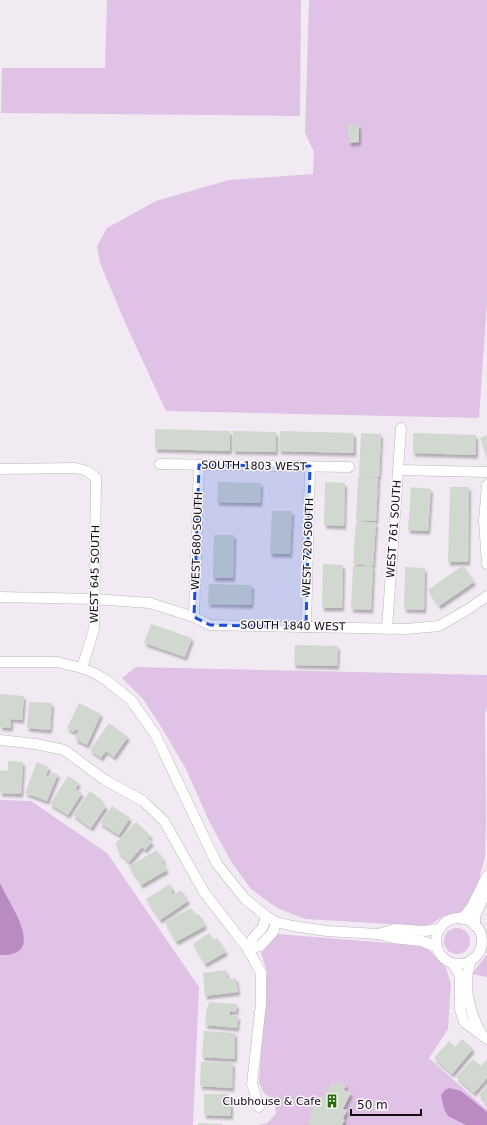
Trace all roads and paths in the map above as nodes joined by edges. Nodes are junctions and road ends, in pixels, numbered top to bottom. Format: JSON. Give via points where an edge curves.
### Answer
{"nodes":[{"id":1,"x":401,"y":428,"type":"dead end"},
{"id":2,"x":160,"y":464,"type":"dead end"},
{"id":3,"x":199,"y":465,"type":"junction"},
{"id":4,"x":310,"y":466,"type":"junction"},
{"id":5,"x":349,"y":467,"type":"dead end"},
{"id":6,"x":0,"y":469,"type":"edge"},
{"id":7,"x":399,"y":470,"type":"junction"},
{"id":8,"x":487,"y":472,"type":"edge"},
{"id":9,"x":487,"y":485,"type":"edge"},
{"id":10,"x":487,"y":564,"type":"edge"},
{"id":11,"x":487,"y":596,"type":"edge"},
{"id":12,"x":0,"y":597,"type":"edge"},
{"id":13,"x":94,"y":599,"type":"junction"},
{"id":14,"x":194,"y":617,"type":"junction"},
{"id":15,"x":306,"y":627,"type":"junction"},
{"id":16,"x":387,"y":629,"type":"junction"},
{"id":17,"x":0,"y":662,"type":"edge"},
{"id":18,"x":82,"y":668,"type":"junction"},
{"id":19,"x":0,"y":740,"type":"edge"},
{"id":20,"x":487,"y":876,"type":"edge"},
{"id":21,"x":487,"y":889,"type":"edge"},
{"id":22,"x":266,"y":916,"type":"junction"},
{"id":23,"x":462,"y":919,"type":"junction"},
{"id":24,"x":475,"y":926,"type":"junction"},
{"id":25,"x":274,"y":927,"type":"junction"},
{"id":26,"x":440,"y":929,"type":"junction"},
{"id":27,"x":378,"y":934,"type":"junction"},
{"id":28,"x":437,"y":947,"type":"junction"},
{"id":29,"x":248,"y":949,"type":"junction"},
{"id":30,"x":471,"y":960,"type":"junction"},
{"id":31,"x":452,"y":963,"type":"junction"},
{"id":32,"x":484,"y":1037,"type":"edge"},
{"id":33,"x":258,"y":1107,"type":"dead end"}],
"edges":[{"from":1,"to":7,"type":"street","name":"WEST 761 SOUTH"},
{"from":2,"to":3,"type":"street","name":"SOUTH 1803 WEST"},
{"from":3,"to":4,"type":"street","name":"SOUTH 1803 WEST"},
{"from":3,"to":14,"type":"street","name":"WEST 680 SOUTH"},
{"from":4,"to":5,"type":"street","name":"SOUTH 1803 WEST"},
{"from":4,"to":15,"type":"street","name":"WEST 720 SOUTH"},
{"from":6,"to":13,"type":"street","name":"WEST 645 SOUTH","via":[[76,468],[88,471],[96,478]]},
{"from":7,"to":8,"type":"street"},
{"from":7,"to":16,"type":"street","name":"WEST 761 SOUTH"},
{"from":9,"to":10,"type":"street","via":[[484,521]]},
{"from":11,"to":16,"type":"street","name":"SOUTH 1840 WEST","via":[[439,626]]},
{"from":12,"to":13,"type":"street","name":"SOUTH 1840 WEST"},
{"from":13,"to":14,"type":"street","name":"SOUTH 1840 WEST","via":[[150,603]]},
{"from":13,"to":18,"type":"street","name":"WEST 645 SOUTH","via":[[94,629]]},
{"from":14,"to":15,"type":"street","name":"SOUTH 1840 WEST","via":[[210,625]]},
{"from":15,"to":16,"type":"street","name":"SOUTH 1840 WEST"},
{"from":17,"to":18,"type":"street","via":[[58,662]]},
{"from":18,"to":22,"type":"street","via":[[94,672],[131,700],[155,734],[217,864],[245,899]]},
{"from":19,"to":29,"type":"street","via":[[64,750],[105,780],[143,800],[164,821],[204,892]]},
{"from":20,"to":23,"type":"street","via":[[471,908]]},
{"from":21,"to":24,"type":"street","via":[[475,916]]},
{"from":22,"to":25,"type":"street"},
{"from":22,"to":29,"type":"street","via":[[263,927],[253,938]]},
{"from":23,"to":24,"type":"street"},
{"from":23,"to":26,"type":"street","via":[[452,919]]},
{"from":24,"to":30,"type":"street","via":[[482,940],[478,953]]},
{"from":25,"to":27,"type":"street"},
{"from":25,"to":29,"type":"street","via":[[260,946]]},
{"from":26,"to":27,"type":"street","via":[[395,929]]},
{"from":26,"to":28,"type":"street","via":[[436,939]]},
{"from":27,"to":28,"type":"street","via":[[422,941]]},
{"from":28,"to":31,"type":"street","via":[[445,960]]},
{"from":29,"to":33,"type":"street","via":[[261,974],[261,1004],[252,1084]]},
{"from":30,"to":31,"type":"street","via":[[466,963]]},
{"from":30,"to":32,"type":"street","via":[[467,978],[470,1008]]},
{"from":31,"to":32,"type":"street","via":[[460,975],[460,1009],[464,1022]]}]}
